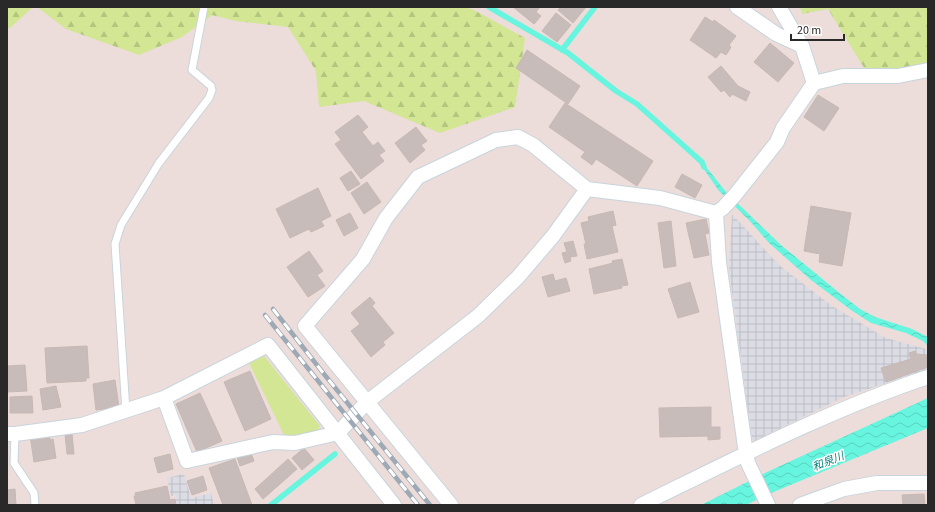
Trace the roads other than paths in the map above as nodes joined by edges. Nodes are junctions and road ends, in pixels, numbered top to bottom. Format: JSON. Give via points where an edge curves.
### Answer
{"nodes":[{"id":1,"x":204,"y":7,"type":"edge"},
{"id":2,"x":737,"y":7,"type":"edge"},
{"id":3,"x":779,"y":7,"type":"edge"},
{"id":4,"x":802,"y":46,"type":"junction"},
{"id":5,"x":928,"y":70,"type":"edge"},
{"id":6,"x":814,"y":83,"type":"junction"},
{"id":7,"x":587,"y":189,"type":"junction"},
{"id":8,"x":719,"y":211,"type":"junction"},
{"id":9,"x":928,"y":377,"type":"edge"},
{"id":10,"x":164,"y":398,"type":"junction"},
{"id":11,"x":367,"y":402,"type":"junction"},
{"id":12,"x":126,"y":411,"type":"junction"},
{"id":13,"x":338,"y":433,"type":"junction"},
{"id":14,"x":11,"y":434,"type":"edge"},
{"id":15,"x":748,"y":461,"type":"junction"},
{"id":16,"x":928,"y":484,"type":"edge"},
{"id":17,"x":35,"y":505,"type":"edge"},
{"id":18,"x":394,"y":505,"type":"edge"},
{"id":19,"x":451,"y":505,"type":"edge"},
{"id":20,"x":641,"y":505,"type":"edge"},
{"id":21,"x":768,"y":505,"type":"edge"},
{"id":22,"x":800,"y":505,"type":"edge"}],
"edges":[{"from":1,"to":12,"type":"lane","via":[[192,70],[211,86],[209,98],[159,163],[121,225],[115,244]]},
{"from":2,"to":4,"type":"street","via":[[776,34]]},
{"from":3,"to":4,"type":"street"},
{"from":4,"to":6,"type":"street"},
{"from":5,"to":6,"type":"street","via":[[898,76],[843,76]]},
{"from":6,"to":8,"type":"street","via":[[777,142]]},
{"from":7,"to":8,"type":"street","via":[[660,198]]},
{"from":7,"to":11,"type":"street","via":[[553,236],[518,277],[478,316]]},
{"from":7,"to":11,"type":"street","via":[[518,136],[496,140],[418,177],[386,218],[363,259],[306,326]]},
{"from":8,"to":15,"type":"street","via":[[719,262]]},
{"from":9,"to":15,"type":"street","via":[[838,411]]},
{"from":10,"to":12,"type":"street"},
{"from":10,"to":13,"type":"street","via":[[187,461],[273,442],[295,443]]},
{"from":10,"to":13,"type":"street","via":[[268,345]]},
{"from":11,"to":13,"type":"street"},
{"from":11,"to":19,"type":"street"},
{"from":12,"to":14,"type":"street","via":[[82,425]]},
{"from":13,"to":18,"type":"street"},
{"from":14,"to":17,"type":"lane","via":[[14,463],[34,493]]},
{"from":15,"to":20,"type":"street"},
{"from":15,"to":21,"type":"street"},
{"from":16,"to":22,"type":"street","via":[[877,483],[844,488]]}]}
